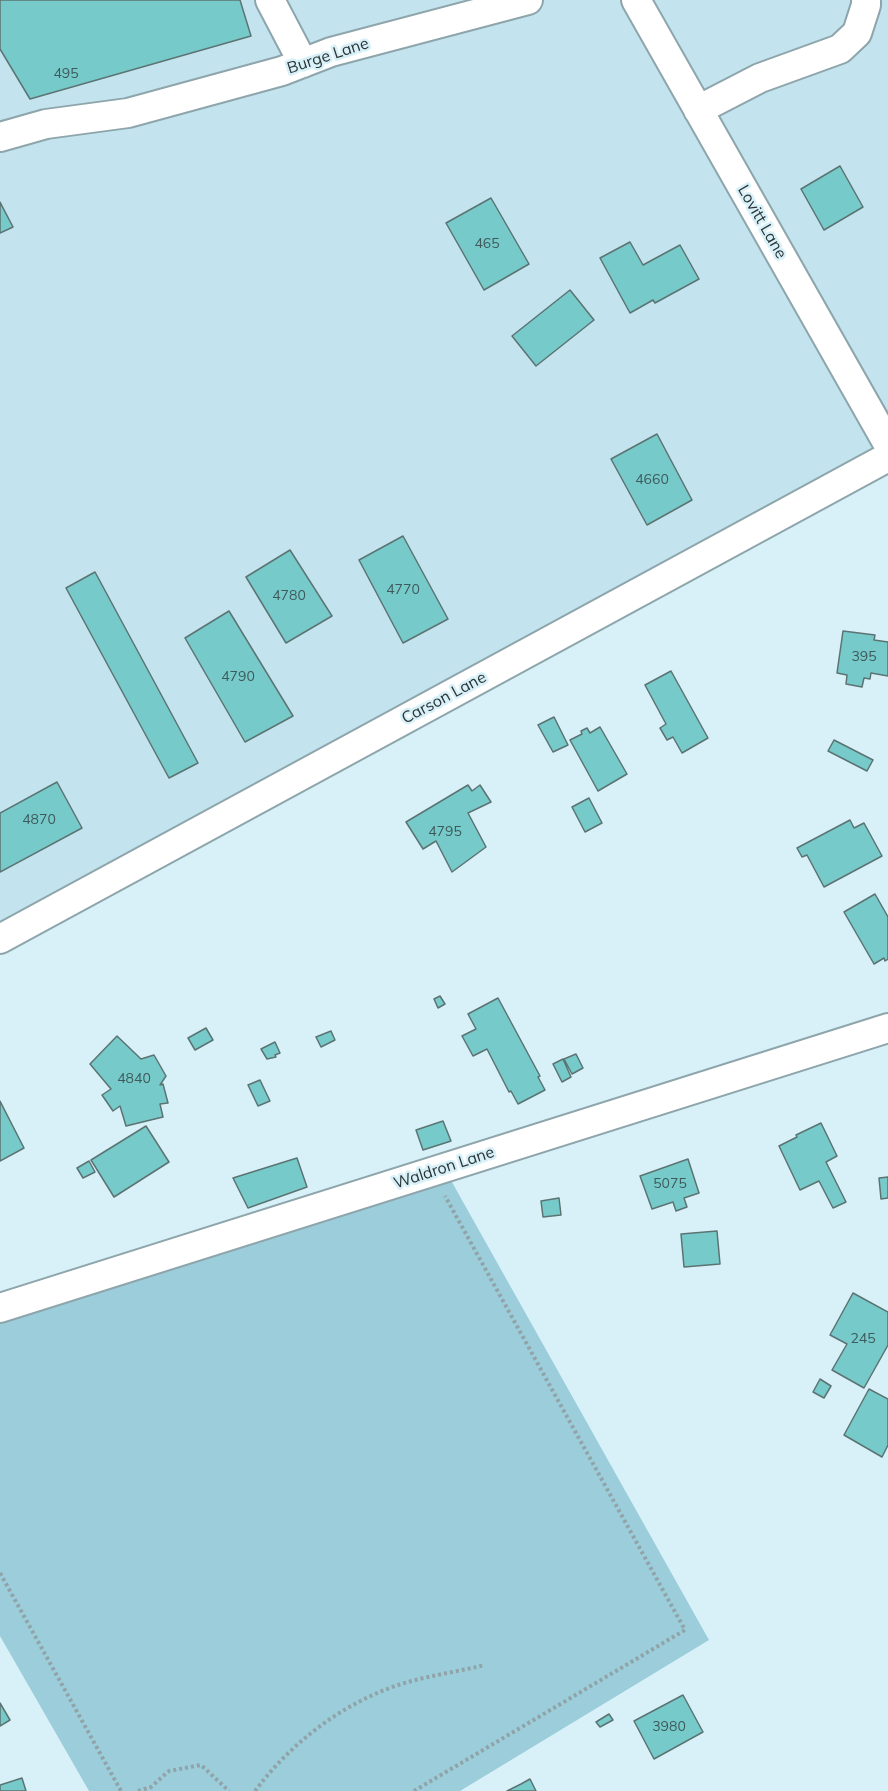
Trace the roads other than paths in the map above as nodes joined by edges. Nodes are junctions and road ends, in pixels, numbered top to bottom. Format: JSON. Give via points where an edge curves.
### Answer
{"nodes":[{"id":1,"x":270,"y":0,"type":"edge"},
{"id":2,"x":528,"y":0,"type":"edge"},
{"id":3,"x":636,"y":0,"type":"edge"},
{"id":4,"x":866,"y":0,"type":"edge"},
{"id":5,"x":303,"y":63,"type":"junction"},
{"id":6,"x":698,"y":110,"type":"junction"},
{"id":7,"x":0,"y":136,"type":"edge"},
{"id":8,"x":888,"y":444,"type":"edge"},
{"id":9,"x":888,"y":457,"type":"edge"},
{"id":10,"x":0,"y":939,"type":"edge"},
{"id":11,"x":888,"y":1028,"type":"edge"},
{"id":12,"x":0,"y":1308,"type":"edge"}],
"edges":[{"from":1,"to":5,"type":"street"},
{"from":2,"to":5,"type":"street","name":"Burge Lane","via":[[331,51]]},
{"from":3,"to":6,"type":"street","name":"Lovitt Lane"},
{"from":4,"to":6,"type":"street","via":[[857,33],[840,49],[760,78]]},
{"from":5,"to":7,"type":"street","name":"Burge Lane","via":[[128,113],[46,124]]},
{"from":6,"to":8,"type":"street","name":"Lovitt Lane"},
{"from":9,"to":10,"type":"street","name":"Carson Lane"},
{"from":11,"to":12,"type":"street","name":"Waldron Lane"}]}
